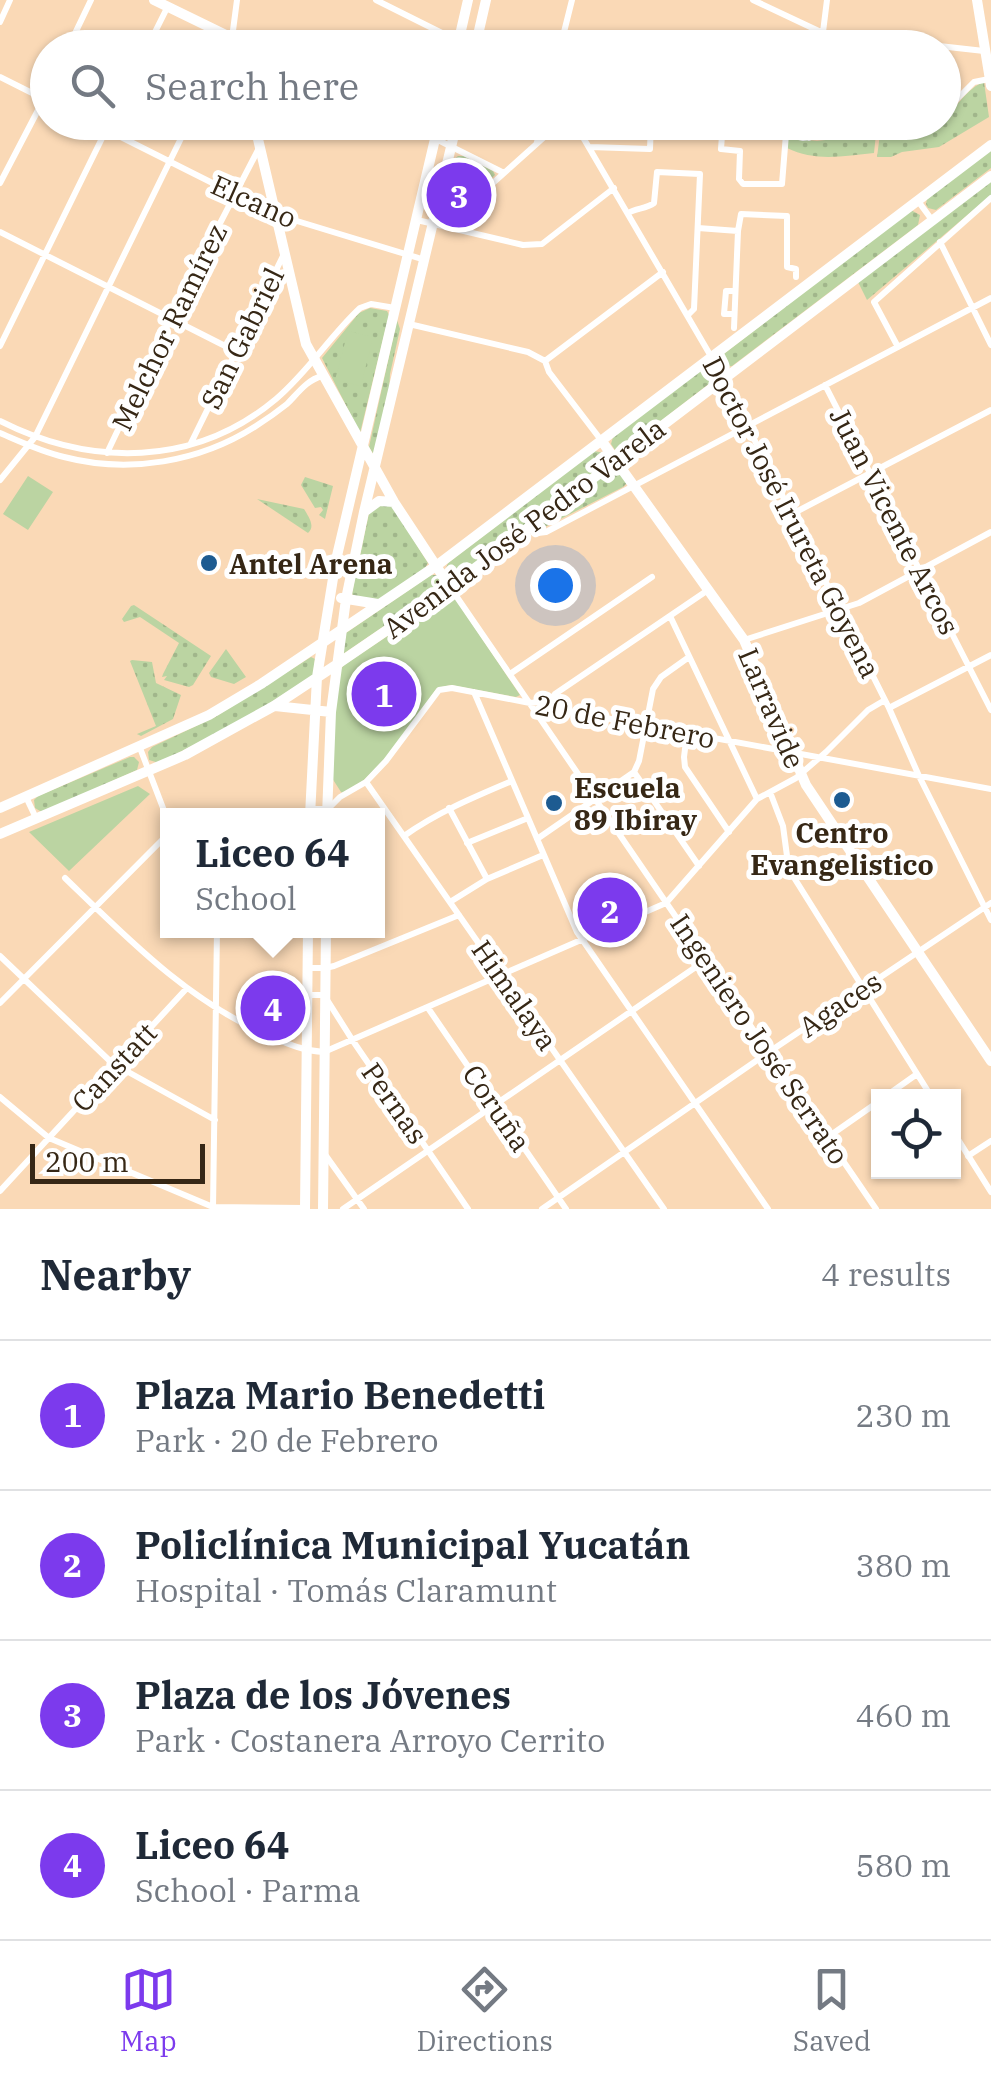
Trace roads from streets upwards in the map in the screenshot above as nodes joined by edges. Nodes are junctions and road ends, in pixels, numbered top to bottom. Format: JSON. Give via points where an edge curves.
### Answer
{"nodes":[{"id":1,"x":10,"y":0,"type":"edge"},
{"id":2,"x":92,"y":0,"type":"edge"},
{"id":3,"x":154,"y":0,"type":"edge"},
{"id":4,"x":237,"y":0,"type":"edge"},
{"id":5,"x":376,"y":0,"type":"edge"},
{"id":6,"x":468,"y":0,"type":"edge"},
{"id":7,"x":486,"y":0,"type":"edge"},
{"id":8,"x":572,"y":0,"type":"edge"},
{"id":9,"x":753,"y":0,"type":"edge"},
{"id":10,"x":827,"y":0,"type":"edge"},
{"id":11,"x":977,"y":0,"type":"edge"},
{"id":12,"x":168,"y":7,"type":"junction"},
{"id":13,"x":0,"y":22,"type":"edge"},
{"id":14,"x":77,"y":30,"type":"edge"},
{"id":15,"x":156,"y":30,"type":"edge"},
{"id":16,"x":208,"y":30,"type":"edge"},
{"id":17,"x":234,"y":30,"type":"edge"},
{"id":18,"x":432,"y":30,"type":"edge"},
{"id":19,"x":461,"y":30,"type":"edge"},
{"id":20,"x":479,"y":30,"type":"edge"},
{"id":21,"x":564,"y":30,"type":"edge"},
{"id":22,"x":817,"y":30,"type":"edge"},
{"id":23,"x":823,"y":30,"type":"edge"},
{"id":24,"x":961,"y":49,"type":"edge"},
{"id":25,"x":985,"y":52,"type":"junction"},
{"id":26,"x":990,"y":70,"type":"edge"},
{"id":27,"x":0,"y":77,"type":"edge"},
{"id":28,"x":991,"y":86,"type":"edge"},
{"id":29,"x":30,"y":90,"type":"edge"},
{"id":30,"x":961,"y":95,"type":"edge"},
{"id":31,"x":30,"y":127,"type":"edge"},
{"id":32,"x":101,"y":140,"type":"edge"},
{"id":33,"x":133,"y":140,"type":"edge"},
{"id":34,"x":180,"y":140,"type":"edge"},
{"id":35,"x":258,"y":140,"type":"edge"},
{"id":36,"x":435,"y":140,"type":"edge"},
{"id":37,"x":437,"y":140,"type":"edge"},
{"id":38,"x":453,"y":140,"type":"edge"},
{"id":39,"x":538,"y":140,"type":"edge"},
{"id":40,"x":540,"y":140,"type":"edge"},
{"id":41,"x":585,"y":140,"type":"edge"},
{"id":42,"x":650,"y":140,"type":"edge"},
{"id":43,"x":721,"y":140,"type":"edge"},
{"id":44,"x":786,"y":140,"type":"edge"},
{"id":45,"x":537,"y":143,"type":"junction"},
{"id":46,"x":991,"y":144,"type":"edge"},
{"id":47,"x":260,"y":147,"type":"junction"},
{"id":48,"x":452,"y":147,"type":"junction"},
{"id":49,"x":589,"y":147,"type":"junction"},
{"id":50,"x":170,"y":161,"type":"junction"},
{"id":51,"x":504,"y":173,"type":"junction"},
{"id":52,"x":991,"y":176,"type":"edge"},
{"id":53,"x":0,"y":183,"type":"edge"},
{"id":54,"x":614,"y":188,"type":"junction"},
{"id":55,"x":234,"y":194,"type":"junction"},
{"id":56,"x":991,"y":198,"type":"edge"},
{"id":57,"x":918,"y":201,"type":"junction"},
{"id":58,"x":274,"y":214,"type":"junction"},
{"id":59,"x":628,"y":214,"type":"junction"},
{"id":60,"x":416,"y":219,"type":"junction"},
{"id":61,"x":932,"y":221,"type":"junction"},
{"id":62,"x":438,"y":225,"type":"junction"},
{"id":63,"x":698,"y":228,"type":"junction"},
{"id":64,"x":738,"y":231,"type":"junction"},
{"id":65,"x":0,"y":232,"type":"edge"},
{"id":66,"x":940,"y":242,"type":"junction"},
{"id":67,"x":44,"y":254,"type":"junction"},
{"id":68,"x":284,"y":254,"type":"junction"},
{"id":69,"x":408,"y":255,"type":"junction"},
{"id":70,"x":425,"y":260,"type":"junction"},
{"id":71,"x":663,"y":272,"type":"junction"},
{"id":72,"x":796,"y":277,"type":"dead end"},
{"id":73,"x":107,"y":286,"type":"junction"},
{"id":74,"x":991,"y":298,"type":"edge"},
{"id":75,"x":395,"y":306,"type":"junction"},
{"id":76,"x":414,"y":306,"type":"junction"},
{"id":77,"x":973,"y":308,"type":"junction"},
{"id":78,"x":688,"y":315,"type":"junction"},
{"id":79,"x":171,"y":318,"type":"junction"},
{"id":80,"x":409,"y":324,"type":"junction"},
{"id":81,"x":734,"y":328,"type":"dead end"},
{"id":82,"x":991,"y":345,"type":"edge"},
{"id":83,"x":0,"y":346,"type":"edge"},
{"id":84,"x":898,"y":347,"type":"junction"},
{"id":85,"x":235,"y":350,"type":"junction"},
{"id":86,"x":712,"y":356,"type":"junction"},
{"id":87,"x":314,"y":358,"type":"junction"},
{"id":88,"x":545,"y":362,"type":"junction"},
{"id":89,"x":324,"y":376,"type":"junction"},
{"id":90,"x":396,"y":377,"type":"junction"},
{"id":91,"x":724,"y":378,"type":"junction"},
{"id":92,"x":825,"y":385,"type":"junction"},
{"id":93,"x":991,"y":410,"type":"edge"},
{"id":94,"x":0,"y":421,"type":"edge"},
{"id":95,"x":201,"y":421,"type":"junction"},
{"id":96,"x":748,"y":425,"type":"junction"},
{"id":97,"x":0,"y":433,"type":"edge"},
{"id":98,"x":215,"y":436,"type":"junction"},
{"id":99,"x":35,"y":437,"type":"junction"},
{"id":100,"x":205,"y":440,"type":"junction"},
{"id":101,"x":601,"y":440,"type":"junction"},
{"id":102,"x":190,"y":444,"type":"junction"},
{"id":103,"x":361,"y":444,"type":"junction"},
{"id":104,"x":29,"y":446,"type":"junction"},
{"id":105,"x":218,"y":446,"type":"junction"},
{"id":106,"x":107,"y":453,"type":"junction"},
{"id":107,"x":143,"y":453,"type":"junction"},
{"id":108,"x":616,"y":462,"type":"junction"},
{"id":109,"x":144,"y":464,"type":"junction"},
{"id":110,"x":374,"y":468,"type":"junction"},
{"id":111,"x":870,"y":474,"type":"junction"},
{"id":112,"x":0,"y":480,"type":"edge"},
{"id":113,"x":635,"y":485,"type":"junction"},
{"id":114,"x":394,"y":502,"type":"junction"},
{"id":115,"x":792,"y":514,"type":"junction"},
{"id":116,"x":345,"y":516,"type":"junction"},
{"id":117,"x":363,"y":516,"type":"junction"},
{"id":118,"x":530,"y":526,"type":"junction"},
{"id":119,"x":991,"y":532,"type":"edge"},
{"id":120,"x":341,"y":536,"type":"junction"},
{"id":121,"x":358,"y":539,"type":"junction"},
{"id":122,"x":336,"y":560,"type":"junction"},
{"id":123,"x":353,"y":563,"type":"junction"},
{"id":124,"x":436,"y":566,"type":"junction"},
{"id":125,"x":920,"y":570,"type":"junction"},
{"id":126,"x":652,"y":577,"type":"dead end"},
{"id":127,"x":450,"y":587,"type":"junction"},
{"id":128,"x":709,"y":590,"type":"junction"},
{"id":129,"x":329,"y":596,"type":"junction"},
{"id":130,"x":346,"y":598,"type":"junction"},
{"id":131,"x":379,"y":605,"type":"junction"},
{"id":132,"x":840,"y":611,"type":"junction"},
{"id":133,"x":670,"y":616,"type":"junction"},
{"id":134,"x":341,"y":630,"type":"junction"},
{"id":135,"x":744,"y":640,"type":"junction"},
{"id":136,"x":321,"y":644,"type":"junction"},
{"id":137,"x":991,"y":655,"type":"edge"},
{"id":138,"x":688,"y":657,"type":"junction"},
{"id":139,"x":336,"y":665,"type":"junction"},
{"id":140,"x":970,"y":666,"type":"junction"},
{"id":141,"x":510,"y":674,"type":"junction"},
{"id":142,"x":318,"y":677,"type":"junction"},
{"id":143,"x":473,"y":691,"type":"junction"},
{"id":144,"x":550,"y":701,"type":"junction"},
{"id":145,"x":530,"y":702,"type":"junction"},
{"id":146,"x":887,"y":704,"type":"junction"},
{"id":147,"x":274,"y":706,"type":"junction"},
{"id":148,"x":314,"y":710,"type":"junction"},
{"id":149,"x":991,"y":710,"type":"edge"},
{"id":150,"x":332,"y":712,"type":"junction"},
{"id":151,"x":557,"y":715,"type":"junction"},
{"id":152,"x":543,"y":720,"type":"junction"},
{"id":153,"x":646,"y":725,"type":"junction"},
{"id":154,"x":688,"y":733,"type":"junction"},
{"id":155,"x":730,"y":741,"type":"junction"},
{"id":156,"x":140,"y":748,"type":"junction"},
{"id":157,"x":791,"y":752,"type":"junction"},
{"id":158,"x":819,"y":758,"type":"junction"},
{"id":159,"x":149,"y":771,"type":"junction"},
{"id":160,"x":634,"y":772,"type":"junction"},
{"id":161,"x":800,"y":774,"type":"junction"},
{"id":162,"x":919,"y":776,"type":"junction"},
{"id":163,"x":512,"y":781,"type":"junction"},
{"id":164,"x":366,"y":782,"type":"junction"},
{"id":165,"x":991,"y":789,"type":"edge"},
{"id":166,"x":770,"y":792,"type":"junction"},
{"id":167,"x":26,"y":797,"type":"junction"},
{"id":168,"x":596,"y":799,"type":"junction"},
{"id":169,"x":758,"y":799,"type":"junction"},
{"id":170,"x":0,"y":808,"type":"edge"},
{"id":171,"x":163,"y":808,"type":"edge"},
{"id":172,"x":310,"y":808,"type":"edge"},
{"id":173,"x":328,"y":808,"type":"edge"},
{"id":174,"x":331,"y":808,"type":"edge"},
{"id":175,"x":384,"y":808,"type":"edge"},
{"id":176,"x":449,"y":808,"type":"junction"},
{"id":177,"x":385,"y":809,"type":"edge"},
{"id":178,"x":528,"y":818,"type":"junction"},
{"id":179,"x":36,"y":819,"type":"junction"},
{"id":180,"x":729,"y":832,"type":"junction"},
{"id":181,"x":0,"y":834,"type":"edge"},
{"id":182,"x":404,"y":836,"type":"junction"},
{"id":183,"x":537,"y":839,"type":"junction"},
{"id":184,"x":160,"y":842,"type":"edge"},
{"id":185,"x":467,"y":842,"type":"junction"},
{"id":186,"x":544,"y":856,"type":"junction"},
{"id":187,"x":699,"y":866,"type":"junction"},
{"id":188,"x":65,"y":878,"type":"dead end"},
{"id":189,"x":487,"y":879,"type":"junction"},
{"id":190,"x":450,"y":902,"type":"junction"},
{"id":191,"x":666,"y":903,"type":"junction"},
{"id":192,"x":988,"y":905,"type":"edge"},
{"id":193,"x":96,"y":908,"type":"junction"},
{"id":194,"x":458,"y":914,"type":"junction"},
{"id":195,"x":991,"y":920,"type":"edge"},
{"id":196,"x":217,"y":938,"type":"edge"},
{"id":197,"x":308,"y":938,"type":"edge"},
{"id":198,"x":326,"y":938,"type":"edge"},
{"id":199,"x":583,"y":941,"type":"junction"},
{"id":200,"x":918,"y":952,"type":"junction"},
{"id":201,"x":0,"y":956,"type":"edge"},
{"id":202,"x":706,"y":960,"type":"junction"},
{"id":203,"x":307,"y":968,"type":"junction"},
{"id":204,"x":325,"y":968,"type":"junction"},
{"id":205,"x":501,"y":976,"type":"junction"},
{"id":206,"x":24,"y":979,"type":"junction"},
{"id":207,"x":187,"y":988,"type":"junction"},
{"id":208,"x":864,"y":988,"type":"junction"},
{"id":209,"x":307,"y":995,"type":"junction"},
{"id":210,"x":324,"y":995,"type":"junction"},
{"id":211,"x":0,"y":1004,"type":"edge"},
{"id":212,"x":428,"y":1008,"type":"junction"},
{"id":213,"x":217,"y":1010,"type":"junction"},
{"id":214,"x":630,"y":1011,"type":"junction"},
{"id":215,"x":353,"y":1041,"type":"junction"},
{"id":216,"x":306,"y":1051,"type":"junction"},
{"id":217,"x":324,"y":1052,"type":"junction"},
{"id":218,"x":769,"y":1052,"type":"junction"},
{"id":219,"x":560,"y":1060,"type":"junction"},
{"id":220,"x":991,"y":1060,"type":"edge"},
{"id":221,"x":115,"y":1064,"type":"junction"},
{"id":222,"x":918,"y":1074,"type":"junction"},
{"id":223,"x":896,"y":1089,"type":"edge"},
{"id":224,"x":928,"y":1089,"type":"edge"},
{"id":225,"x":0,"y":1097,"type":"edge"},
{"id":226,"x":495,"y":1104,"type":"junction"},
{"id":227,"x":696,"y":1104,"type":"junction"},
{"id":228,"x":871,"y":1107,"type":"edge"},
{"id":229,"x":216,"y":1120,"type":"junction"},
{"id":230,"x":828,"y":1137,"type":"junction"},
{"id":231,"x":49,"y":1138,"type":"junction"},
{"id":232,"x":306,"y":1141,"type":"junction"},
{"id":233,"x":991,"y":1141,"type":"edge"},
{"id":234,"x":961,"y":1144,"type":"edge"},
{"id":235,"x":324,"y":1147,"type":"junction"},
{"id":236,"x":428,"y":1150,"type":"junction"},
{"id":237,"x":625,"y":1152,"type":"junction"},
{"id":238,"x":968,"y":1156,"type":"junction"},
{"id":239,"x":0,"y":1191,"type":"edge"},
{"id":240,"x":991,"y":1192,"type":"edge"},
{"id":241,"x":558,"y":1198,"type":"junction"},
{"id":242,"x":358,"y":1199,"type":"junction"},
{"id":243,"x":214,"y":1208,"type":"edge"},
{"id":244,"x":305,"y":1208,"type":"edge"},
{"id":245,"x":323,"y":1209,"type":"edge"},
{"id":246,"x":343,"y":1209,"type":"edge"},
{"id":247,"x":364,"y":1209,"type":"edge"},
{"id":248,"x":468,"y":1209,"type":"edge"},
{"id":249,"x":542,"y":1209,"type":"edge"},
{"id":250,"x":566,"y":1209,"type":"edge"},
{"id":251,"x":664,"y":1209,"type":"edge"},
{"id":252,"x":768,"y":1209,"type":"edge"},
{"id":253,"x":876,"y":1209,"type":"edge"}],
"edges":[{"from":1,"to":13,"type":"street"},
{"from":2,"to":14,"type":"street"},
{"from":3,"to":12,"type":"street"},
{"from":4,"to":17,"type":"street"},
{"from":5,"to":18,"type":"street"},
{"from":6,"to":19,"type":"street"},
{"from":7,"to":20,"type":"street"},
{"from":8,"to":21,"type":"street"},
{"from":9,"to":22,"type":"street"},
{"from":10,"to":23,"type":"street"},
{"from":11,"to":25,"type":"street"},
{"from":12,"to":15,"type":"street"},
{"from":12,"to":16,"type":"street"},
{"from":24,"to":25,"type":"street"},
{"from":25,"to":26,"type":"street"},
{"from":26,"to":28,"type":"street"},
{"from":26,"to":30,"type":"street"},
{"from":27,"to":29,"type":"street"},
{"from":31,"to":53,"type":"street"},
{"from":32,"to":67,"type":"street"},
{"from":33,"to":50,"type":"street","name":"Elcano"},
{"from":34,"to":50,"type":"street"},
{"from":35,"to":47,"type":"street","name":"Ingeniero José Serrato"},
{"from":36,"to":60,"type":"street"},
{"from":37,"to":48,"type":"street"},
{"from":38,"to":48,"type":"street"},
{"from":39,"to":45,"type":"street"},
{"from":40,"to":45,"type":"street"},
{"from":41,"to":49,"type":"street","name":"Doctor José Irureta Goyena"},
{"from":42,"to":49,"type":"street","via":[[650,150]]},
{"from":43,"to":44,"type":"street","via":[[721,149],[740,151],[742,184],[782,184]]},
{"from":45,"to":51,"type":"street"},
{"from":46,"to":57,"type":"street","name":"Avenida José Pedro Varela"},
{"from":47,"to":55,"type":"street","name":"Melchor Ramírez"},
{"from":47,"to":58,"type":"street","name":"Ingeniero José Serrato"},
{"from":48,"to":51,"type":"street"},
{"from":48,"to":62,"type":"street"},
{"from":49,"to":54,"type":"street","name":"Doctor José Irureta Goyena"},
{"from":50,"to":55,"type":"street","name":"Elcano"},
{"from":50,"to":73,"type":"street"},
{"from":51,"to":62,"type":"street"},
{"from":52,"to":61,"type":"street","name":"Avenida José Pedro Varela"},
{"from":54,"to":59,"type":"street","name":"Doctor José Irureta Goyena"},
{"from":54,"to":62,"type":"street","via":[[542,244]]},
{"from":55,"to":58,"type":"street","name":"Elcano"},
{"from":55,"to":79,"type":"street","name":"Melchor Ramírez"},
{"from":56,"to":66,"type":"street"},
{"from":57,"to":61,"type":"street"},
{"from":57,"to":86,"type":"street","name":"Avenida José Pedro Varela"},
{"from":58,"to":68,"type":"street","name":"Ingeniero José Serrato"},
{"from":58,"to":69,"type":"street","name":"Elcano"},
{"from":59,"to":63,"type":"street","via":[[654,203],[658,172],[700,174]]},
{"from":59,"to":71,"type":"street","name":"Doctor José Irureta Goyena"},
{"from":60,"to":62,"type":"street"},
{"from":60,"to":69,"type":"street"},
{"from":61,"to":91,"type":"street","name":"Avenida José Pedro Varela"},
{"from":62,"to":70,"type":"street"},
{"from":63,"to":64,"type":"street"},
{"from":63,"to":78,"type":"street","via":[[694,308]]},
{"from":64,"to":72,"type":"street","via":[[741,214],[788,217],[787,267],[796,269]]},
{"from":64,"to":81,"type":"street"},
{"from":65,"to":67,"type":"street"},
{"from":66,"to":77,"type":"street"},
{"from":66,"to":84,"type":"street","via":[[874,302]]},
{"from":67,"to":73,"type":"street"},
{"from":67,"to":83,"type":"street"},
{"from":68,"to":85,"type":"street","name":"San Gabriel"},
{"from":68,"to":87,"type":"street","name":"Ingeniero José Serrato"},
{"from":69,"to":70,"type":"street","name":"Elcano"},
{"from":69,"to":75,"type":"street"},
{"from":70,"to":76,"type":"street"},
{"from":71,"to":78,"type":"street","name":"Doctor José Irureta Goyena"},
{"from":71,"to":88,"type":"street"},
{"from":73,"to":79,"type":"street"},
{"from":73,"to":99,"type":"street"},
{"from":74,"to":77,"type":"street"},
{"from":75,"to":76,"type":"street"},
{"from":75,"to":87,"type":"street","via":[[360,308]]},
{"from":75,"to":90,"type":"street","via":[[404,322]]},
{"from":75,"to":103,"type":"street"},
{"from":76,"to":80,"type":"street"},
{"from":77,"to":82,"type":"street"},
{"from":77,"to":84,"type":"street"},
{"from":78,"to":86,"type":"street","name":"Doctor José Irureta Goyena"},
{"from":79,"to":85,"type":"street"},
{"from":79,"to":106,"type":"street","name":"Melchor Ramírez"},
{"from":80,"to":88,"type":"street","via":[[528,352]]},
{"from":80,"to":90,"type":"street"},
{"from":84,"to":92,"type":"street"},
{"from":85,"to":95,"type":"street","name":"San Gabriel"},
{"from":86,"to":91,"type":"street","name":"Doctor José Irureta Goyena"},
{"from":86,"to":101,"type":"street","name":"Avenida José Pedro Varela"},
{"from":87,"to":89,"type":"street","name":"Ingeniero José Serrato"},
{"from":87,"to":98,"type":"street","via":[[279,397]]},
{"from":88,"to":101,"type":"street","name":"Larravide"},
{"from":89,"to":103,"type":"street","name":"Ingeniero José Serrato"},
{"from":89,"to":105,"type":"street"},
{"from":90,"to":110,"type":"street"},
{"from":91,"to":96,"type":"street","name":"Doctor José Irureta Goyena"},
{"from":91,"to":108,"type":"street","name":"Avenida José Pedro Varela"},
{"from":92,"to":96,"type":"street"},
{"from":92,"to":111,"type":"street","name":"Juan Vicente Arcos"},
{"from":93,"to":111,"type":"street"},
{"from":94,"to":99,"type":"street"},
{"from":95,"to":100,"type":"street","name":"San Gabriel"},
{"from":95,"to":102,"type":"street","name":"San Gabriel"},
{"from":96,"to":113,"type":"street"},
{"from":96,"to":115,"type":"street","name":"Doctor José Irureta Goyena"},
{"from":97,"to":104,"type":"street"},
{"from":98,"to":100,"type":"street"},
{"from":98,"to":105,"type":"street"},
{"from":99,"to":104,"type":"street"},
{"from":99,"to":106,"type":"street"},
{"from":100,"to":102,"type":"street"},
{"from":101,"to":108,"type":"street","name":"Larravide"},
{"from":101,"to":124,"type":"street","name":"Avenida José Pedro Varela"},
{"from":102,"to":107,"type":"street"},
{"from":103,"to":110,"type":"street","name":"Ingeniero José Serrato"},
{"from":103,"to":116,"type":"street"},
{"from":104,"to":109,"type":"street","via":[[84,462]]},
{"from":104,"to":112,"type":"street"},
{"from":105,"to":109,"type":"street"},
{"from":106,"to":107,"type":"street"},
{"from":107,"to":109,"type":"street"},
{"from":108,"to":113,"type":"street","name":"Larravide"},
{"from":108,"to":118,"type":"street","name":"Avenida José Pedro Varela"},
{"from":110,"to":114,"type":"street","name":"Ingeniero José Serrato"},
{"from":110,"to":117,"type":"street"},
{"from":111,"to":115,"type":"street"},
{"from":111,"to":125,"type":"street","name":"Juan Vicente Arcos"},
{"from":113,"to":118,"type":"street","via":[[546,532]]},
{"from":113,"to":128,"type":"street","name":"Larravide"},
{"from":114,"to":117,"type":"street","via":[[379,501]]},
{"from":114,"to":124,"type":"street","name":"Ingeniero José Serrato"},
{"from":115,"to":132,"type":"street","name":"Doctor José Irureta Goyena"},
{"from":116,"to":117,"type":"street"},
{"from":116,"to":120,"type":"street"},
{"from":117,"to":121,"type":"street"},
{"from":118,"to":127,"type":"street","name":"Avenida José Pedro Varela"},
{"from":119,"to":125,"type":"street"},
{"from":120,"to":121,"type":"street"},
{"from":120,"to":122,"type":"street"},
{"from":121,"to":123,"type":"street"},
{"from":122,"to":123,"type":"street"},
{"from":122,"to":129,"type":"street"},
{"from":123,"to":130,"type":"street"},
{"from":124,"to":127,"type":"street","name":"Ingeniero José Serrato"},
{"from":124,"to":131,"type":"street","name":"Avenida José Pedro Varela"},
{"from":125,"to":132,"type":"street"},
{"from":125,"to":140,"type":"street","name":"Juan Vicente Arcos"},
{"from":126,"to":141,"type":"street"},
{"from":127,"to":139,"type":"street","name":"Avenida José Pedro Varela"},
{"from":127,"to":141,"type":"street","name":"Ingeniero José Serrato"},
{"from":128,"to":133,"type":"street"},
{"from":128,"to":135,"type":"street","name":"Larravide"},
{"from":129,"to":130,"type":"street"},
{"from":129,"to":136,"type":"street"},
{"from":130,"to":131,"type":"street"},
{"from":130,"to":134,"type":"street"},
{"from":131,"to":134,"type":"street","name":"Avenida José Pedro Varela"},
{"from":132,"to":135,"type":"street"},
{"from":132,"to":146,"type":"street","name":"Doctor José Irureta Goyena"},
{"from":133,"to":138,"type":"street"},
{"from":133,"to":144,"type":"street"},
{"from":134,"to":136,"type":"street","name":"Avenida José Pedro Varela"},
{"from":134,"to":139,"type":"street"},
{"from":135,"to":157,"type":"street","name":"Larravide"},
{"from":136,"to":142,"type":"street"},
{"from":136,"to":156,"type":"street","name":"Avenida José Pedro Varela","via":[[224,706]]},
{"from":137,"to":140,"type":"street"},
{"from":138,"to":153,"type":"street","via":[[656,682]]},
{"from":138,"to":155,"type":"street"},
{"from":139,"to":142,"type":"street","name":"Avenida José Pedro Varela"},
{"from":139,"to":150,"type":"street"},
{"from":140,"to":146,"type":"street"},
{"from":140,"to":149,"type":"street","name":"Juan Vicente Arcos"},
{"from":141,"to":145,"type":"street","name":"Ingeniero José Serrato"},
{"from":142,"to":147,"type":"street","name":"Avenida José Pedro Varela"},
{"from":142,"to":148,"type":"street"},
{"from":143,"to":145,"type":"street","name":"20 de Febrero"},
{"from":143,"to":163,"type":"street"},
{"from":143,"to":164,"type":"street","name":"20 de Febrero","via":[[439,690]]},
{"from":144,"to":145,"type":"street","name":"20 de Febrero"},
{"from":144,"to":151,"type":"street","name":"20 de Febrero"},
{"from":145,"to":152,"type":"street","name":"Ingeniero José Serrato"},
{"from":146,"to":158,"type":"street","via":[[868,710]]},
{"from":146,"to":162,"type":"street","name":"Doctor José Irureta Goyena"},
{"from":147,"to":148,"type":"street"},
{"from":147,"to":159,"type":"street","name":"Avenida José Pedro Varela"},
{"from":148,"to":150,"type":"street"},
{"from":148,"to":172,"type":"street"},
{"from":150,"to":173,"type":"street"},
{"from":151,"to":152,"type":"street"},
{"from":151,"to":153,"type":"street","name":"20 de Febrero"},
{"from":152,"to":168,"type":"street","name":"Ingeniero José Serrato"},
{"from":153,"to":154,"type":"street","name":"20 de Febrero"},
{"from":153,"to":160,"type":"street"},
{"from":154,"to":155,"type":"street","name":"20 de Febrero"},
{"from":154,"to":180,"type":"street","via":[[685,767]]},
{"from":155,"to":157,"type":"street","name":"20 de Febrero"},
{"from":155,"to":169,"type":"street"},
{"from":156,"to":159,"type":"street"},
{"from":156,"to":167,"type":"street","name":"Avenida José Pedro Varela"},
{"from":157,"to":158,"type":"street","name":"20 de Febrero"},
{"from":157,"to":161,"type":"street","name":"Larravide"},
{"from":158,"to":161,"type":"street"},
{"from":158,"to":162,"type":"street","name":"20 de Febrero"},
{"from":159,"to":171,"type":"street"},
{"from":159,"to":179,"type":"street","name":"Avenida José Pedro Varela"},
{"from":160,"to":168,"type":"street"},
{"from":160,"to":187,"type":"street"},
{"from":161,"to":166,"type":"street"},
{"from":161,"to":200,"type":"street","name":"Larravide"},
{"from":162,"to":165,"type":"street","name":"20 de Febrero"},
{"from":162,"to":192,"type":"street","name":"Doctor José Irureta Goyena"},
{"from":163,"to":176,"type":"street"},
{"from":163,"to":178,"type":"street"},
{"from":164,"to":174,"type":"street","name":"20 de Febrero"},
{"from":164,"to":175,"type":"street","name":"Himalaya"},
{"from":166,"to":169,"type":"street"},
{"from":166,"to":208,"type":"street","via":[[793,876]]},
{"from":167,"to":170,"type":"street","name":"Avenida José Pedro Varela"},
{"from":167,"to":179,"type":"street"},
{"from":168,"to":183,"type":"street"},
{"from":168,"to":191,"type":"street","name":"Ingeniero José Serrato"},
{"from":169,"to":180,"type":"street"},
{"from":176,"to":182,"type":"street"},
{"from":176,"to":185,"type":"street"},
{"from":177,"to":182,"type":"street","name":"Himalaya"},
{"from":178,"to":183,"type":"street"},
{"from":178,"to":185,"type":"street"},
{"from":179,"to":181,"type":"street","name":"Avenida José Pedro Varela"},
{"from":180,"to":187,"type":"street"},
{"from":182,"to":190,"type":"street","name":"Himalaya"},
{"from":183,"to":186,"type":"street"},
{"from":184,"to":193,"type":"street"},
{"from":185,"to":189,"type":"street"},
{"from":186,"to":189,"type":"street"},
{"from":186,"to":199,"type":"street"},
{"from":187,"to":191,"type":"street"},
{"from":188,"to":193,"type":"street"},
{"from":189,"to":190,"type":"street"},
{"from":190,"to":194,"type":"street","name":"Himalaya"},
{"from":191,"to":199,"type":"street"},
{"from":191,"to":202,"type":"street","name":"Ingeniero José Serrato"},
{"from":192,"to":195,"type":"street","name":"Doctor José Irureta Goyena"},
{"from":192,"to":200,"type":"street","name":"Agaces"},
{"from":193,"to":206,"type":"street"},
{"from":193,"to":207,"type":"street"},
{"from":194,"to":204,"type":"street"},
{"from":194,"to":205,"type":"street","name":"Himalaya"},
{"from":196,"to":213,"type":"street"},
{"from":197,"to":203,"type":"street"},
{"from":198,"to":204,"type":"street"},
{"from":199,"to":205,"type":"street"},
{"from":199,"to":214,"type":"street"},
{"from":200,"to":208,"type":"street","name":"Agaces"},
{"from":200,"to":220,"type":"street","name":"Larravide"},
{"from":201,"to":206,"type":"street"},
{"from":202,"to":214,"type":"street"},
{"from":202,"to":218,"type":"street","name":"Ingeniero José Serrato"},
{"from":203,"to":204,"type":"street"},
{"from":203,"to":209,"type":"street"},
{"from":204,"to":210,"type":"street"},
{"from":205,"to":212,"type":"street"},
{"from":205,"to":219,"type":"street","name":"Himalaya"},
{"from":206,"to":211,"type":"street"},
{"from":206,"to":221,"type":"street"},
{"from":207,"to":213,"type":"street"},
{"from":207,"to":221,"type":"street","name":"Canstatt"},
{"from":208,"to":218,"type":"street","name":"Agaces"},
{"from":208,"to":222,"type":"street"},
{"from":209,"to":210,"type":"street"},
{"from":209,"to":216,"type":"street"},
{"from":210,"to":215,"type":"street","name":"Pernas"},
{"from":210,"to":217,"type":"street"},
{"from":212,"to":215,"type":"street"},
{"from":212,"to":226,"type":"street","name":"Coruña"},
{"from":213,"to":216,"type":"street"},
{"from":213,"to":229,"type":"street"},
{"from":214,"to":219,"type":"street"},
{"from":214,"to":227,"type":"street"},
{"from":215,"to":217,"type":"street"},
{"from":215,"to":236,"type":"street","name":"Pernas"},
{"from":216,"to":217,"type":"street"},
{"from":216,"to":232,"type":"street"},
{"from":217,"to":235,"type":"street"},
{"from":218,"to":227,"type":"street","name":"Agaces"},
{"from":218,"to":230,"type":"street","name":"Ingeniero José Serrato"},
{"from":219,"to":226,"type":"street"},
{"from":219,"to":237,"type":"street","name":"Himalaya"},
{"from":221,"to":229,"type":"street"},
{"from":221,"to":231,"type":"street","name":"Canstatt"},
{"from":222,"to":223,"type":"street"},
{"from":222,"to":224,"type":"street"},
{"from":225,"to":231,"type":"street"},
{"from":226,"to":236,"type":"street"},
{"from":226,"to":241,"type":"street","name":"Coruña"},
{"from":227,"to":237,"type":"street","name":"Agaces"},
{"from":227,"to":252,"type":"street"},
{"from":228,"to":230,"type":"street"},
{"from":229,"to":243,"type":"street"},
{"from":230,"to":253,"type":"street","name":"Ingeniero José Serrato"},
{"from":231,"to":239,"type":"street","name":"Canstatt"},
{"from":231,"to":243,"type":"street"},
{"from":232,"to":235,"type":"street"},
{"from":232,"to":244,"type":"street"},
{"from":233,"to":238,"type":"street"},
{"from":234,"to":238,"type":"street"},
{"from":235,"to":242,"type":"street"},
{"from":235,"to":245,"type":"street"},
{"from":236,"to":242,"type":"street"},
{"from":236,"to":248,"type":"street","name":"Pernas"},
{"from":237,"to":241,"type":"street","name":"Agaces"},
{"from":237,"to":251,"type":"street","name":"Himalaya"},
{"from":238,"to":240,"type":"street"},
{"from":241,"to":249,"type":"street","name":"Agaces"},
{"from":241,"to":250,"type":"street","name":"Coruña"},
{"from":242,"to":246,"type":"street"},
{"from":242,"to":247,"type":"street"},
{"from":243,"to":244,"type":"street"}]}
